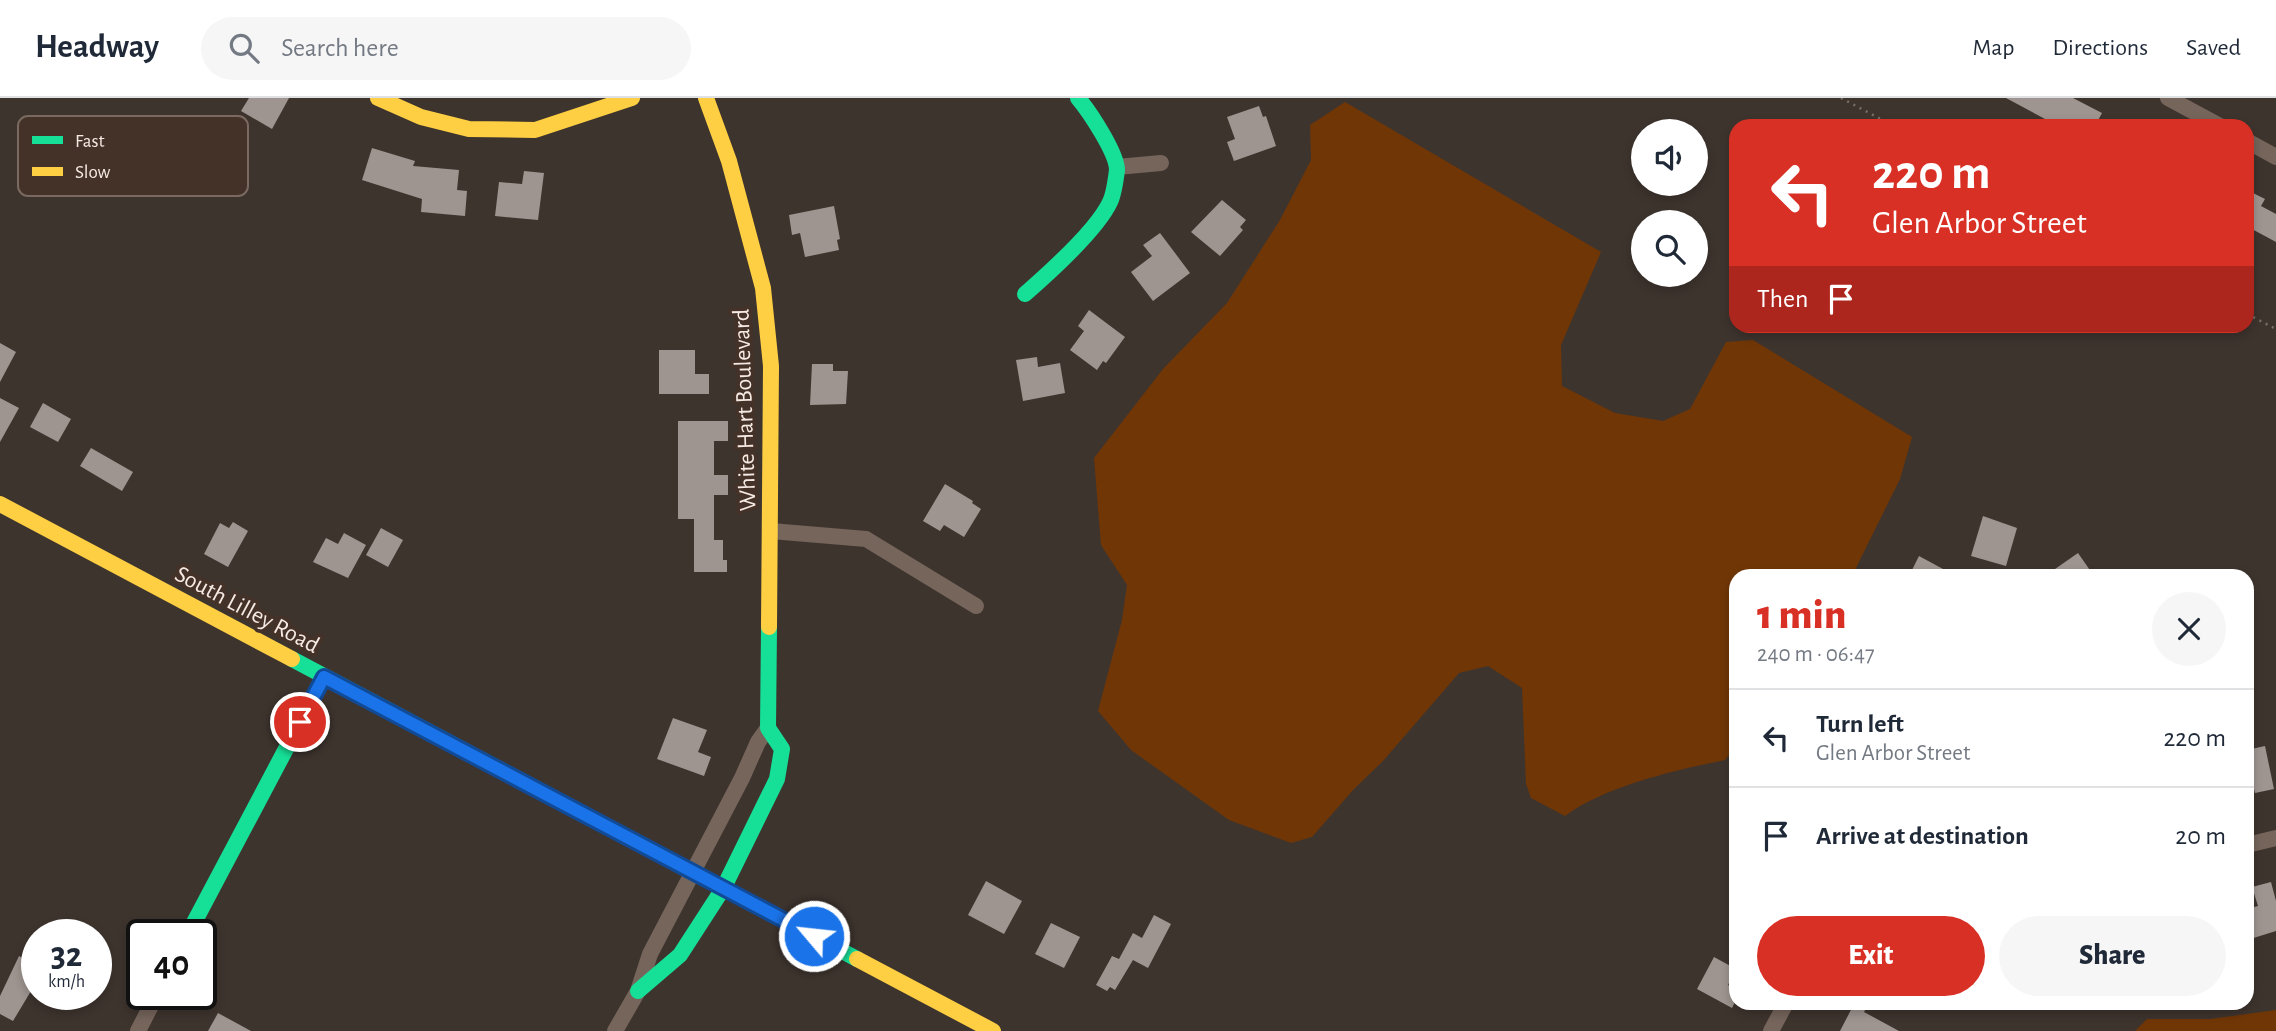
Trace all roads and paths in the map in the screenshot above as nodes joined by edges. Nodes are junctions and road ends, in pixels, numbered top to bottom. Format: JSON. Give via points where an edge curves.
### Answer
{"nodes":[{"id":1,"x":378,"y":98,"type":"edge"},
{"id":2,"x":632,"y":98,"type":"edge"},
{"id":3,"x":706,"y":98,"type":"edge"},
{"id":4,"x":1078,"y":98,"type":"edge"},
{"id":5,"x":1841,"y":98,"type":"edge"},
{"id":6,"x":2168,"y":98,"type":"edge"},
{"id":7,"x":1881,"y":119,"type":"edge"},
{"id":8,"x":2207,"y":119,"type":"edge"},
{"id":9,"x":2254,"y":145,"type":"edge"},
{"id":10,"x":2276,"y":157,"type":"edge"},
{"id":11,"x":1161,"y":163,"type":"dead end"},
{"id":12,"x":1117,"y":167,"type":"junction"},
{"id":13,"x":1026,"y":294,"type":"dead end"},
{"id":14,"x":2254,"y":318,"type":"edge"},
{"id":15,"x":2276,"y":329,"type":"edge"},
{"id":16,"x":0,"y":504,"type":"edge"},
{"id":17,"x":771,"y":531,"type":"junction"},
{"id":18,"x":976,"y":606,"type":"dead end"},
{"id":19,"x":324,"y":677,"type":"junction"},
{"id":20,"x":768,"y":728,"type":"junction"},
{"id":21,"x":2276,"y":838,"type":"edge"},
{"id":22,"x":2254,"y":843,"type":"edge"},
{"id":23,"x":694,"y":871,"type":"junction"},
{"id":24,"x":724,"y":887,"type":"junction"},
{"id":25,"x":196,"y":919,"type":"edge"},
{"id":26,"x":638,"y":991,"type":"junction"},
{"id":27,"x":149,"y":1010,"type":"edge"},
{"id":28,"x":1782,"y":1010,"type":"edge"},
{"id":29,"x":138,"y":1031,"type":"edge"},
{"id":30,"x":615,"y":1031,"type":"edge"},
{"id":31,"x":993,"y":1031,"type":"edge"},
{"id":32,"x":1771,"y":1031,"type":"edge"}],
"edges":[{"from":1,"to":2,"type":"street","via":[[421,117],[469,129],[535,130]]},
{"from":3,"to":17,"type":"street","name":"White Hart Boulevard","via":[[730,161],[763,288],[771,366]]},
{"from":4,"to":12,"type":"street","via":[[1094,118]]},
{"from":5,"to":7,"type":"path"},
{"from":6,"to":8,"type":"street"},
{"from":9,"to":10,"type":"street"},
{"from":11,"to":12,"type":"street"},
{"from":12,"to":13,"type":"street","via":[[1111,201],[1094,225]]},
{"from":14,"to":15,"type":"path"},
{"from":16,"to":19,"type":"street","name":"South Lilley Road"},
{"from":17,"to":18,"type":"street","via":[[866,539]]},
{"from":17,"to":20,"type":"street","name":"White Hart Boulevard"},
{"from":19,"to":23,"type":"street","name":"South Lilley Road"},
{"from":19,"to":25,"type":"street"},
{"from":20,"to":23,"type":"street"},
{"from":20,"to":24,"type":"street","name":"White Hart Boulevard","via":[[782,749],[776,779]]},
{"from":21,"to":22,"type":"street"},
{"from":23,"to":24,"type":"street","name":"South Lilley Road"},
{"from":23,"to":26,"type":"street","via":[[650,954]]},
{"from":24,"to":26,"type":"street","name":"White Hart Boulevard","via":[[680,955]]},
{"from":24,"to":31,"type":"street","name":"South Lilley Road"},
{"from":26,"to":30,"type":"street"},
{"from":27,"to":29,"type":"street"},
{"from":28,"to":32,"type":"street"}]}
